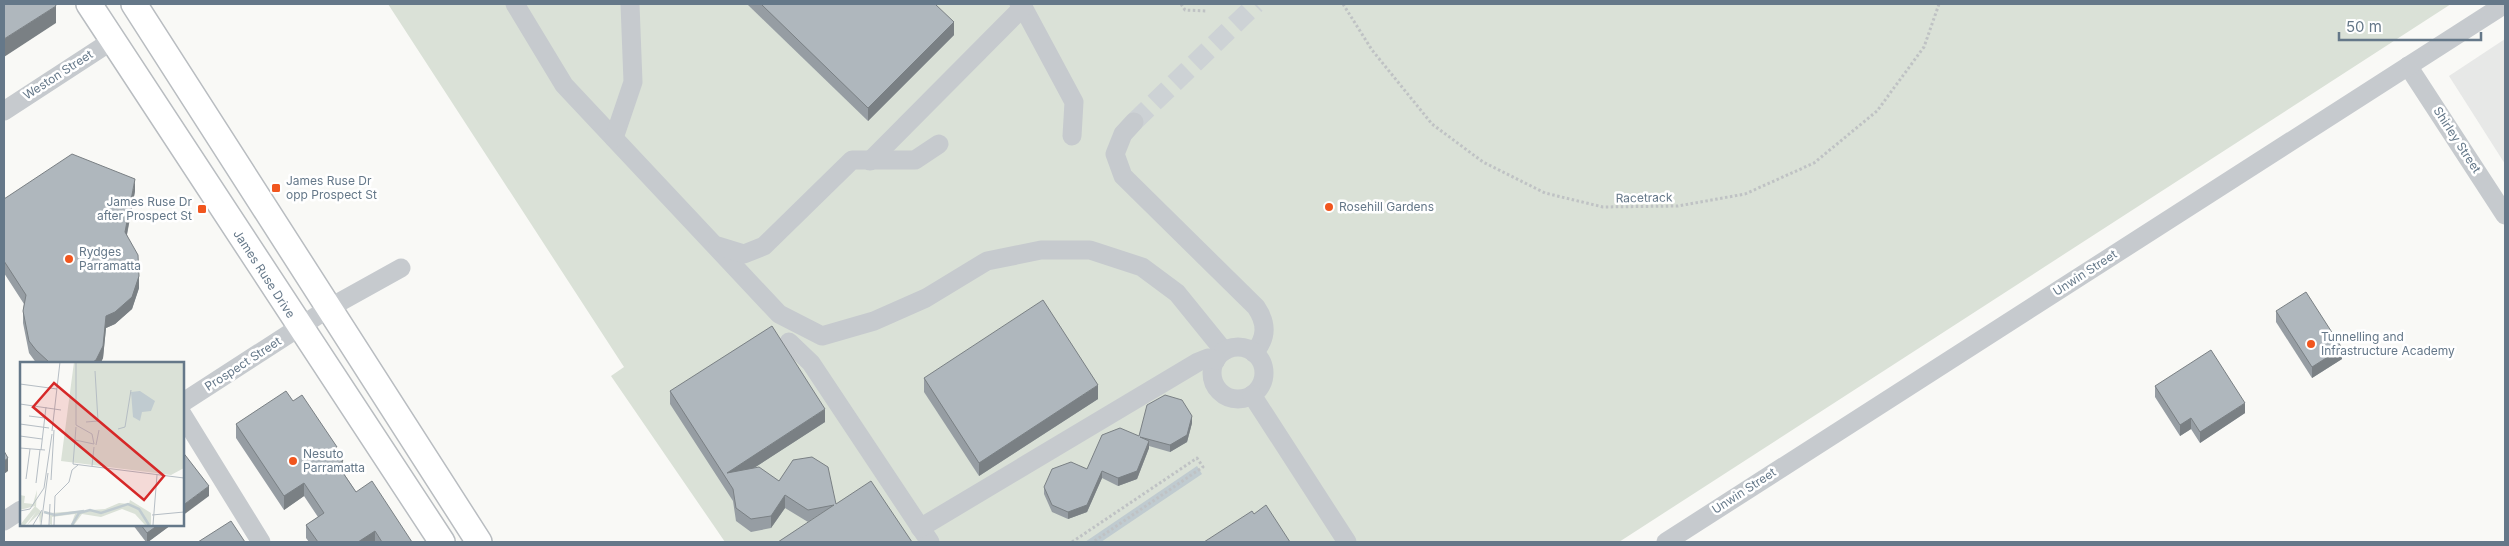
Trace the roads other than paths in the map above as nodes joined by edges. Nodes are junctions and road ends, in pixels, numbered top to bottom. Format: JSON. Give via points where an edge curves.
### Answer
{"nodes":[{"id":1,"x":89,"y":4,"type":"edge"},
{"id":2,"x":134,"y":4,"type":"edge"},
{"id":3,"x":515,"y":4,"type":"edge"},
{"id":4,"x":630,"y":4,"type":"edge"},
{"id":5,"x":2505,"y":4,"type":"edge"},
{"id":6,"x":1021,"y":6,"type":"edge"},
{"id":7,"x":113,"y":40,"type":"junction"},
{"id":8,"x":2408,"y":66,"type":"junction"},
{"id":9,"x":4,"y":111,"type":"edge"},
{"id":10,"x":1134,"y":122,"type":"tunnel mouth"},
{"id":11,"x":1072,"y":136,"type":"dead end"},
{"id":12,"x":614,"y":138,"type":"junction"},
{"id":13,"x":939,"y":144,"type":"dead end"},
{"id":14,"x":870,"y":161,"type":"junction"},
{"id":15,"x":2505,"y":215,"type":"edge"},
{"id":16,"x":716,"y":246,"type":"junction"},
{"id":17,"x":401,"y":268,"type":"dead end"},
{"id":18,"x":329,"y":308,"type":"junction"},
{"id":19,"x":300,"y":328,"type":"junction"},
{"id":20,"x":789,"y":342,"type":"dead end"},
{"id":21,"x":1254,"y":353,"type":"junction"},
{"id":22,"x":1220,"y":355,"type":"junction"},
{"id":23,"x":1252,"y":395,"type":"junction"},
{"id":24,"x":184,"y":402,"type":"edge"},
{"id":25,"x":184,"y":417,"type":"edge"},
{"id":26,"x":20,"y":511,"type":"edge"},
{"id":27,"x":4,"y":521,"type":"edge"},
{"id":28,"x":925,"y":535,"type":"edge"},
{"id":29,"x":261,"y":542,"type":"edge"},
{"id":30,"x":442,"y":542,"type":"edge"},
{"id":31,"x":479,"y":542,"type":"edge"},
{"id":32,"x":1347,"y":542,"type":"edge"},
{"id":33,"x":1666,"y":542,"type":"edge"}],
"edges":[{"from":1,"to":7,"type":"main road","name":"James Ruse Drive"},
{"from":2,"to":18,"type":"main road"},
{"from":3,"to":12,"type":"street","via":[[564,85]]},
{"from":4,"to":12,"type":"street","via":[[633,82]]},
{"from":5,"to":8,"type":"street","name":"Unwin Street"},
{"from":6,"to":11,"type":"street","via":[[1074,102]]},
{"from":6,"to":14,"type":"street"},
{"from":7,"to":9,"type":"street","name":"Weston Street"},
{"from":7,"to":19,"type":"main road","name":"James Ruse Drive"},
{"from":8,"to":15,"type":"street","name":"Shirley Street"},
{"from":8,"to":33,"type":"street","name":"Unwin Street"},
{"from":10,"to":21,"type":"street","via":[[1123,134],[1115,154],[1123,176],[1256,308],[1264,324],[1264,333]]},
{"from":12,"to":16,"type":"street"},
{"from":13,"to":14,"type":"street","via":[[914,160]]},
{"from":14,"to":16,"type":"street","via":[[852,160],[764,246],[744,254]]},
{"from":16,"to":22,"type":"street","via":[[779,314],[822,336],[874,321],[918,302],[987,261],[1041,250],[1090,250],[1142,267],[1177,293]]},
{"from":17,"to":18,"type":"street","name":"Prospect Street"},
{"from":18,"to":19,"type":"street","name":"Prospect Street"},
{"from":18,"to":31,"type":"main road"},
{"from":19,"to":24,"type":"street","name":"Prospect Street"},
{"from":19,"to":30,"type":"main road","name":"James Ruse Drive"},
{"from":20,"to":28,"type":"street","via":[[811,363]]},
{"from":21,"to":22,"type":"street","via":[[1239,347]]},
{"from":21,"to":23,"type":"street","via":[[1260,358],[1264,374]]},
{"from":22,"to":23,"type":"street","via":[[1212,370],[1212,378],[1220,392],[1235,399]]},
{"from":22,"to":28,"type":"street","via":[[1198,362]]},
{"from":23,"to":32,"type":"street"},
{"from":25,"to":29,"type":"street"},
{"from":26,"to":27,"type":"street"}]}
